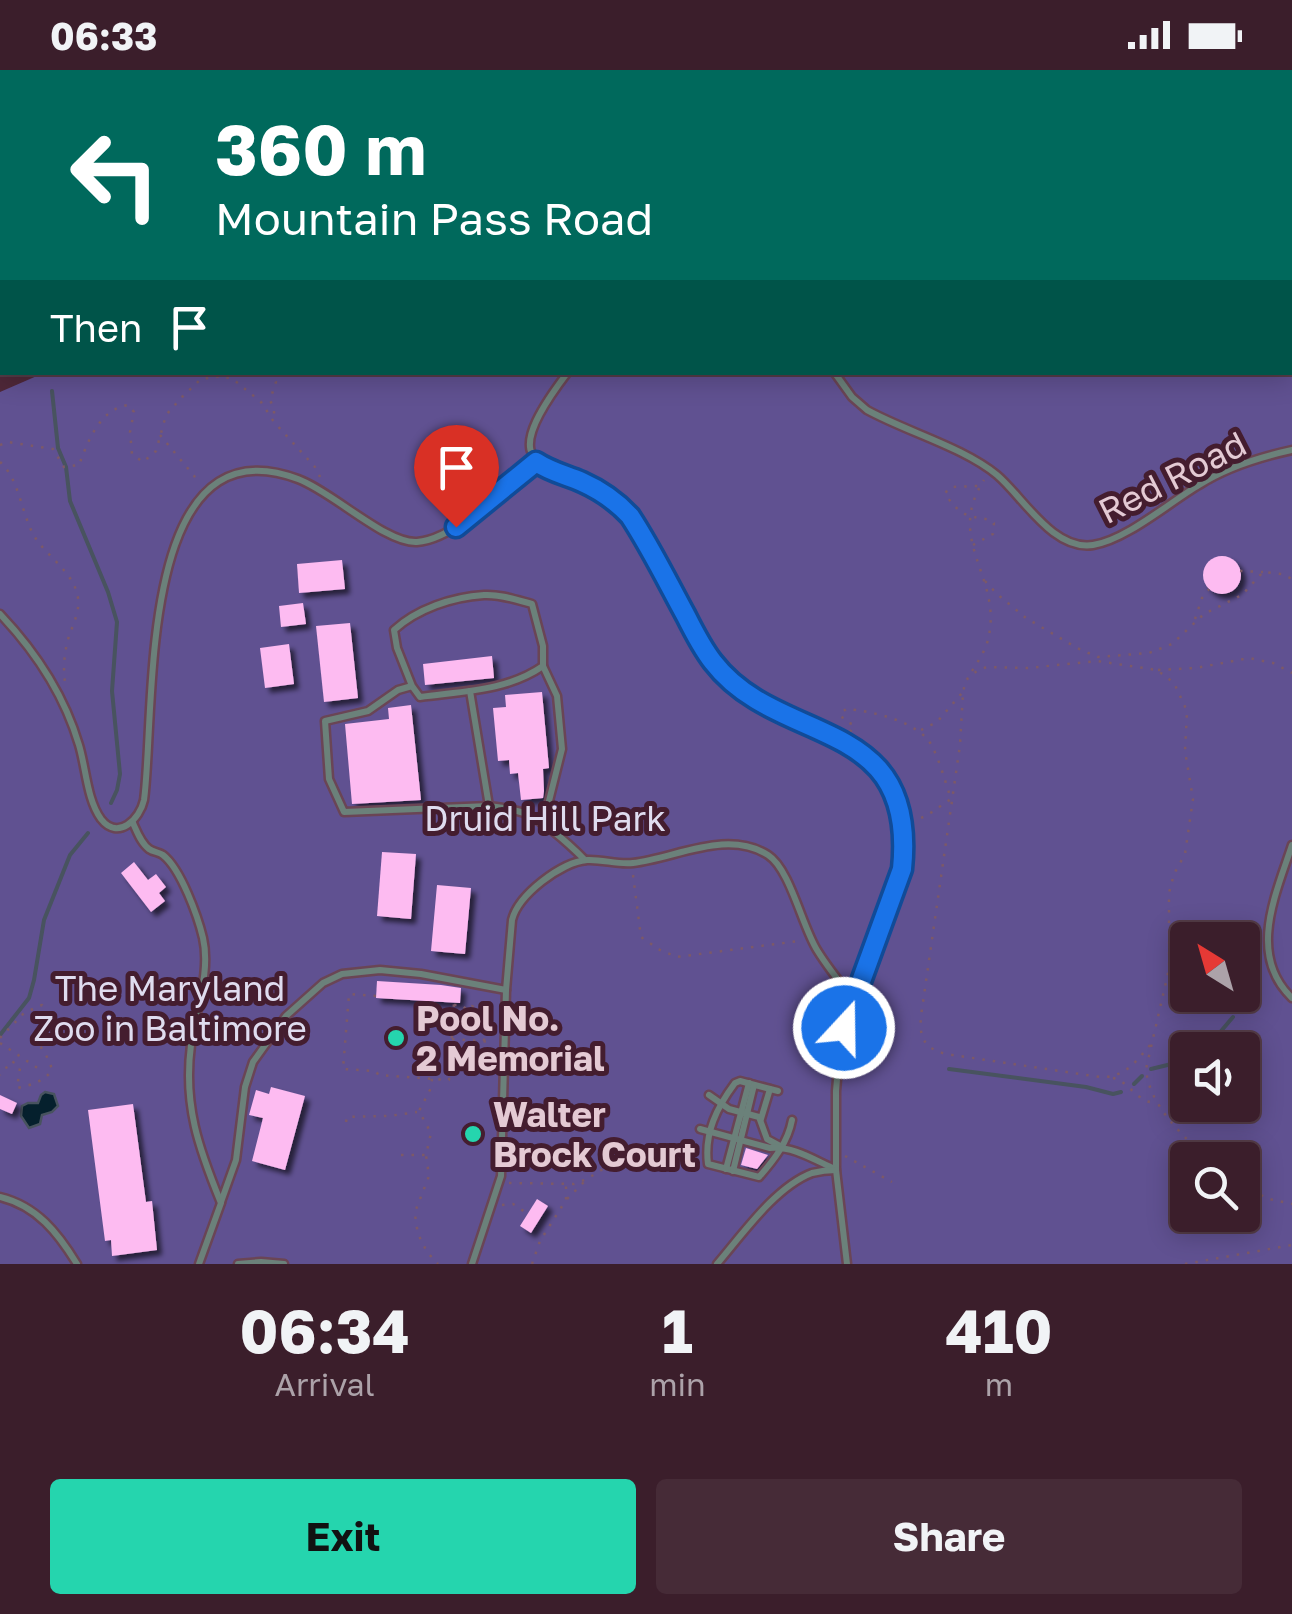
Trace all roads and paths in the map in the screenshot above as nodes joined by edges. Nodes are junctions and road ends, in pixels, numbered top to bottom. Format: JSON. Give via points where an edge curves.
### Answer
{"nodes":[{"id":1,"x":272,"y":375,"type":"edge"},
{"id":2,"x":566,"y":375,"type":"edge"},
{"id":3,"x":836,"y":375,"type":"edge"},
{"id":4,"x":274,"y":422,"type":"junction"},
{"id":5,"x":159,"y":434,"type":"junction"},
{"id":6,"x":0,"y":445,"type":"edge"},
{"id":7,"x":1292,"y":450,"type":"edge"},
{"id":8,"x":0,"y":462,"type":"edge"},
{"id":9,"x":536,"y":462,"type":"junction"},
{"id":10,"x":990,"y":470,"type":"junction"},
{"id":11,"x":980,"y":486,"type":"junction"},
{"id":12,"x":320,"y":488,"type":"junction"},
{"id":13,"x":207,"y":490,"type":"junction"},
{"id":14,"x":969,"y":516,"type":"junction"},
{"id":15,"x":972,"y":546,"type":"junction"},
{"id":16,"x":1240,"y":571,"type":"dead end"},
{"id":17,"x":1263,"y":572,"type":"junction"},
{"id":18,"x":1292,"y":579,"type":"edge"},
{"id":19,"x":985,"y":581,"type":"junction"},
{"id":20,"x":1209,"y":590,"type":"dead end"},
{"id":21,"x":0,"y":614,"type":"edge"},
{"id":22,"x":1194,"y":621,"type":"junction"},
{"id":23,"x":1098,"y":659,"type":"junction"},
{"id":24,"x":543,"y":666,"type":"junction"},
{"id":25,"x":1157,"y":670,"type":"junction"},
{"id":26,"x":1292,"y":673,"type":"edge"},
{"id":27,"x":970,"y":675,"type":"junction"},
{"id":28,"x":65,"y":681,"type":"dead end"},
{"id":29,"x":412,"y":686,"type":"junction"},
{"id":30,"x":470,"y":690,"type":"junction"},
{"id":31,"x":962,"y":692,"type":"junction"},
{"id":32,"x":919,"y":731,"type":"junction"},
{"id":33,"x":845,"y":742,"type":"junction"},
{"id":34,"x":951,"y":798,"type":"junction"},
{"id":35,"x":489,"y":806,"type":"junction"},
{"id":36,"x":133,"y":822,"type":"junction"},
{"id":37,"x":912,"y":822,"type":"dead end"},
{"id":38,"x":543,"y":825,"type":"junction"},
{"id":39,"x":1292,"y":845,"type":"edge"},
{"id":40,"x":585,"y":860,"type":"junction"},
{"id":41,"x":632,"y":864,"type":"junction"},
{"id":42,"x":811,"y":939,"type":"junction"},
{"id":43,"x":506,"y":990,"type":"junction"},
{"id":44,"x":376,"y":996,"type":"dead end"},
{"id":45,"x":1292,"y":998,"type":"edge"},
{"id":46,"x":523,"y":1000,"type":"dead end"},
{"id":47,"x":854,"y":1000,"type":"junction"},
{"id":48,"x":524,"y":1008,"type":"dead end"},
{"id":49,"x":452,"y":1039,"type":"junction"},
{"id":50,"x":0,"y":1041,"type":"edge"},
{"id":51,"x":484,"y":1041,"type":"junction"},
{"id":52,"x":505,"y":1042,"type":"junction"},
{"id":53,"x":1150,"y":1045,"type":"junction"},
{"id":54,"x":39,"y":1069,"type":"dead end"},
{"id":55,"x":0,"y":1075,"type":"edge"},
{"id":56,"x":1111,"y":1078,"type":"junction"},
{"id":57,"x":432,"y":1079,"type":"junction"},
{"id":58,"x":752,"y":1084,"type":"junction"},
{"id":59,"x":709,"y":1095,"type":"dead end"},
{"id":60,"x":1158,"y":1103,"type":"junction"},
{"id":61,"x":721,"y":1104,"type":"junction"},
{"id":62,"x":419,"y":1111,"type":"junction"},
{"id":63,"x":744,"y":1113,"type":"junction"},
{"id":64,"x":761,"y":1119,"type":"junction"},
{"id":65,"x":792,"y":1120,"type":"dead end"},
{"id":66,"x":346,"y":1122,"type":"dead end"},
{"id":67,"x":700,"y":1129,"type":"dead end"},
{"id":68,"x":710,"y":1131,"type":"junction"},
{"id":69,"x":738,"y":1139,"type":"junction"},
{"id":70,"x":1192,"y":1142,"type":"edge"},
{"id":71,"x":782,"y":1148,"type":"junction"},
{"id":72,"x":836,"y":1151,"type":"junction"},
{"id":73,"x":426,"y":1155,"type":"junction"},
{"id":74,"x":401,"y":1156,"type":"dead end"},
{"id":75,"x":614,"y":1162,"type":"dead end"},
{"id":76,"x":730,"y":1170,"type":"junction"},
{"id":77,"x":836,"y":1170,"type":"junction"},
{"id":78,"x":587,"y":1179,"type":"junction"},
{"id":79,"x":508,"y":1182,"type":"dead end"},
{"id":80,"x":892,"y":1182,"type":"dead end"},
{"id":81,"x":566,"y":1184,"type":"junction"},
{"id":82,"x":1260,"y":1194,"type":"edge"},
{"id":83,"x":0,"y":1197,"type":"edge"},
{"id":84,"x":566,"y":1200,"type":"junction"},
{"id":85,"x":221,"y":1203,"type":"junction"},
{"id":86,"x":513,"y":1204,"type":"dead end"},
{"id":87,"x":1292,"y":1204,"type":"edge"},
{"id":88,"x":528,"y":1214,"type":"dead end"},
{"id":89,"x":1292,"y":1245,"type":"edge"},
{"id":90,"x":77,"y":1264,"type":"edge"},
{"id":91,"x":198,"y":1264,"type":"edge"},
{"id":92,"x":238,"y":1264,"type":"edge"},
{"id":93,"x":284,"y":1264,"type":"edge"},
{"id":94,"x":438,"y":1264,"type":"edge"},
{"id":95,"x":472,"y":1264,"type":"edge"},
{"id":96,"x":532,"y":1264,"type":"edge"},
{"id":97,"x":717,"y":1264,"type":"edge"},
{"id":98,"x":847,"y":1264,"type":"edge"},
{"id":99,"x":1186,"y":1264,"type":"edge"}],
"edges":[{"from":1,"to":4,"type":"path"},
{"from":2,"to":9,"type":"lane","via":[[534,422]]},
{"from":3,"to":10,"type":"lane","name":"Red Road","via":[[868,410]]},
{"from":4,"to":5,"type":"path","via":[[261,402],[223,376],[191,388],[166,415]]},
{"from":4,"to":12,"type":"path","via":[[316,466]]},
{"from":5,"to":6,"type":"path","via":[[156,451],[143,462],[132,454],[134,412],[128,404],[100,422],[80,465],[64,467],[53,449]]},
{"from":5,"to":13,"type":"path"},
{"from":7,"to":10,"type":"lane","name":"Red Road","via":[[1223,472],[1092,545],[1052,531]]},
{"from":8,"to":28,"type":"path","via":[[34,538],[70,578],[78,600]]},
{"from":9,"to":12,"type":"lane","via":[[456,527],[416,542],[379,530]]},
{"from":9,"to":33,"type":"lane","via":[[582,482],[630,516],[724,675],[751,696]]},
{"from":10,"to":11,"type":"path"},
{"from":11,"to":14,"type":"path"},
{"from":11,"to":14,"type":"path","via":[[944,492]]},
{"from":12,"to":13,"type":"lane","via":[[265,470],[223,478]]},
{"from":13,"to":36,"type":"lane","via":[[177,540],[164,588],[154,643],[148,774],[142,812]]},
{"from":14,"to":15,"type":"path"},
{"from":14,"to":15,"type":"path","via":[[990,519],[995,528]]},
{"from":15,"to":19,"type":"path"},
{"from":16,"to":17,"type":"path"},
{"from":17,"to":18,"type":"path"},
{"from":17,"to":22,"type":"path","via":[[1242,595]]},
{"from":19,"to":23,"type":"path","via":[[1026,618]]},
{"from":19,"to":27,"type":"path","via":[[990,636]]},
{"from":20,"to":22,"type":"path"},
{"from":21,"to":36,"type":"lane","via":[[56,686],[103,822],[124,828]]},
{"from":22,"to":23,"type":"path","via":[[1162,649]]},
{"from":23,"to":25,"type":"path"},
{"from":23,"to":27,"type":"path"},
{"from":24,"to":29,"type":"lane","via":[[532,604],[485,595],[436,604],[394,630]]},
{"from":24,"to":30,"type":"lane","via":[[504,686]]},
{"from":24,"to":38,"type":"lane","via":[[557,696],[562,749]]},
{"from":25,"to":26,"type":"path","via":[[1248,658]]},
{"from":25,"to":53,"type":"path","via":[[1174,684],[1187,712],[1193,798],[1185,854],[1169,893],[1169,969]]},
{"from":27,"to":31,"type":"path"},
{"from":29,"to":30,"type":"lane","via":[[420,697]]},
{"from":29,"to":35,"type":"lane","via":[[368,711],[326,721],[329,779],[344,812]]},
{"from":30,"to":35,"type":"lane"},
{"from":31,"to":32,"type":"path","via":[[937,722]]},
{"from":31,"to":34,"type":"path"},
{"from":32,"to":33,"type":"path","via":[[846,709],[840,714],[854,726]]},
{"from":32,"to":34,"type":"path","via":[[932,744]]},
{"from":33,"to":47,"type":"lane","via":[[890,787],[905,845],[897,887]]},
{"from":34,"to":37,"type":"path"},
{"from":34,"to":56,"type":"path","via":[[920,1016],[923,1042],[946,1054]]},
{"from":35,"to":38,"type":"lane"},
{"from":36,"to":85,"type":"lane","via":[[190,896],[204,943],[190,1046],[190,1114]]},
{"from":38,"to":40,"type":"lane"},
{"from":39,"to":45,"type":"lane","via":[[1268,943],[1273,972]]},
{"from":40,"to":41,"type":"lane"},
{"from":40,"to":43,"type":"lane","via":[[547,878],[515,909]]},
{"from":41,"to":42,"type":"lane","via":[[728,845],[767,854],[782,870]]},
{"from":41,"to":42,"type":"path","via":[[642,936],[677,958]]},
{"from":42,"to":47,"type":"lane"},
{"from":43,"to":52,"type":"lane"},
{"from":43,"to":85,"type":"lane","via":[[380,970],[324,983],[286,1016],[253,1062],[236,1160]]},
{"from":44,"to":57,"type":"path","via":[[349,994],[343,1069]]},
{"from":46,"to":48,"type":"path"},
{"from":47,"to":72,"type":"lane","via":[[838,1056]]},
{"from":49,"to":51,"type":"path"},
{"from":49,"to":51,"type":"path","via":[[454,1004],[498,1008],[485,1012]]},
{"from":49,"to":57,"type":"path","via":[[449,1080]]},
{"from":50,"to":54,"type":"path"},
{"from":50,"to":55,"type":"path","via":[[24,1013],[42,1005],[49,1023],[36,1035],[52,1071],[17,1088],[20,1068],[12,1061]]},
{"from":51,"to":52,"type":"path"},
{"from":52,"to":95,"type":"lane","via":[[501,1176]]},
{"from":53,"to":56,"type":"path"},
{"from":53,"to":60,"type":"path","via":[[1147,1080]]},
{"from":56,"to":60,"type":"path"},
{"from":57,"to":62,"type":"path"},
{"from":58,"to":61,"type":"lane","via":[[738,1081]]},
{"from":58,"to":63,"type":"lane"},
{"from":58,"to":64,"type":"lane","via":[[774,1090]]},
{"from":59,"to":61,"type":"lane"},
{"from":60,"to":70,"type":"path"},
{"from":61,"to":63,"type":"lane"},
{"from":61,"to":68,"type":"lane"},
{"from":62,"to":66,"type":"path"},
{"from":62,"to":73,"type":"path","via":[[431,1132]]},
{"from":63,"to":64,"type":"lane"},
{"from":63,"to":69,"type":"lane"},
{"from":64,"to":71,"type":"lane","via":[[768,1139]]},
{"from":65,"to":71,"type":"lane"},
{"from":67,"to":68,"type":"lane"},
{"from":68,"to":69,"type":"lane"},
{"from":68,"to":76,"type":"lane","via":[[708,1164]]},
{"from":69,"to":71,"type":"lane"},
{"from":69,"to":76,"type":"lane"},
{"from":71,"to":76,"type":"lane","via":[[759,1177]]},
{"from":71,"to":77,"type":"lane"},
{"from":72,"to":77,"type":"lane"},
{"from":72,"to":80,"type":"path"},
{"from":73,"to":74,"type":"path"},
{"from":73,"to":94,"type":"path","via":[[429,1176],[416,1225]]},
{"from":75,"to":78,"type":"path"},
{"from":77,"to":97,"type":"lane","via":[[799,1180]]},
{"from":77,"to":98,"type":"lane"},
{"from":78,"to":81,"type":"path"},
{"from":78,"to":84,"type":"path"},
{"from":79,"to":81,"type":"path"},
{"from":81,"to":84,"type":"path"},
{"from":82,"to":87,"type":"path"},
{"from":83,"to":90,"type":"lane","via":[[44,1219]]},
{"from":84,"to":96,"type":"path"},
{"from":85,"to":91,"type":"lane"},
{"from":86,"to":88,"type":"path"},
{"from":89,"to":99,"type":"path"},
{"from":92,"to":93,"type":"lane"}]}
